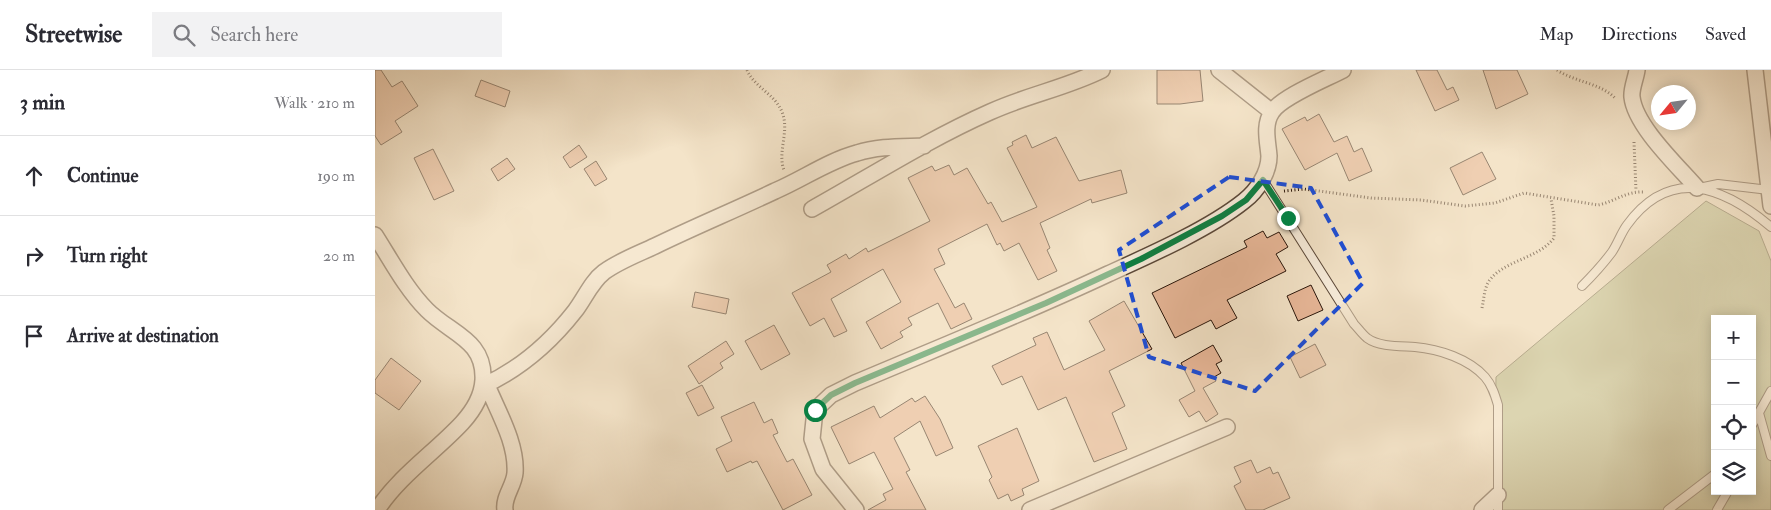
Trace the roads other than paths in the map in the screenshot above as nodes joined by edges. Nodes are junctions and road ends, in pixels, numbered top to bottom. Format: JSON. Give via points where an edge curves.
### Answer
{"nodes":[{"id":1,"x":1102,"y":70,"type":"edge"},
{"id":2,"x":1219,"y":70,"type":"edge"},
{"id":3,"x":1343,"y":70,"type":"edge"},
{"id":4,"x":1637,"y":70,"type":"edge"},
{"id":5,"x":1755,"y":70,"type":"edge"},
{"id":6,"x":1272,"y":112,"type":"junction"},
{"id":7,"x":924,"y":146,"type":"junction"},
{"id":8,"x":1263,"y":180,"type":"junction"},
{"id":9,"x":1697,"y":188,"type":"junction"},
{"id":10,"x":1769,"y":190,"type":"junction"},
{"id":11,"x":1771,"y":206,"type":"edge"},
{"id":12,"x":812,"y":209,"type":"dead end"},
{"id":13,"x":1771,"y":227,"type":"edge"},
{"id":14,"x":375,"y":235,"type":"edge"},
{"id":15,"x":1581,"y":286,"type":"dead end"},
{"id":16,"x":485,"y":386,"type":"junction"},
{"id":17,"x":1771,"y":391,"type":"edge"},
{"id":18,"x":1759,"y":413,"type":"junction"},
{"id":19,"x":1756,"y":418,"type":"edge"},
{"id":20,"x":1227,"y":427,"type":"dead end"},
{"id":21,"x":1771,"y":456,"type":"edge"},
{"id":22,"x":1711,"y":477,"type":"edge"},
{"id":23,"x":1725,"y":495,"type":"edge"},
{"id":24,"x":1498,"y":503,"type":"edge"},
{"id":25,"x":377,"y":510,"type":"edge"},
{"id":26,"x":505,"y":510,"type":"edge"},
{"id":27,"x":856,"y":510,"type":"edge"},
{"id":28,"x":1030,"y":510,"type":"edge"},
{"id":29,"x":1482,"y":510,"type":"edge"},
{"id":30,"x":1668,"y":510,"type":"edge"},
{"id":31,"x":1717,"y":510,"type":"edge"}],
"edges":[{"from":1,"to":7,"type":"street","via":[[1062,88],[994,110]]},
{"from":2,"to":6,"type":"street"},
{"from":3,"to":6,"type":"street","via":[[1291,97]]},
{"from":4,"to":9,"type":"street","via":[[1631,96],[1636,113]]},
{"from":5,"to":10,"type":"street"},
{"from":6,"to":8,"type":"street","via":[[1266,134],[1269,158]]},
{"from":7,"to":12,"type":"street"},
{"from":7,"to":16,"type":"street","via":[[855,153],[605,271],[592,283],[563,327],[520,366]]},
{"from":8,"to":24,"type":"lane","via":[[1353,324],[1367,338],[1382,344],[1441,352],[1471,366],[1485,377],[1498,405]]},
{"from":8,"to":27,"type":"street","via":[[1246,200],[1222,216],[1141,259],[831,395],[815,410],[812,439],[823,469]]},
{"from":9,"to":10,"type":"lane","via":[[1718,184]]},
{"from":9,"to":13,"type":"lane","via":[[1740,204]]},
{"from":9,"to":15,"type":"lane","via":[[1659,194],[1641,209],[1626,226],[1613,251]]},
{"from":10,"to":11,"type":"street"},
{"from":14,"to":16,"type":"street","via":[[426,309],[477,350],[484,365]]},
{"from":16,"to":25,"type":"street","via":[[476,406],[463,422]]},
{"from":16,"to":26,"type":"street","via":[[506,432],[515,463]]},
{"from":17,"to":18,"type":"lane"},
{"from":18,"to":19,"type":"lane"},
{"from":18,"to":21,"type":"lane"},
{"from":20,"to":28,"type":"street"},
{"from":22,"to":30,"type":"lane"},
{"from":23,"to":31,"type":"lane"},
{"from":24,"to":29,"type":"street"}]}
